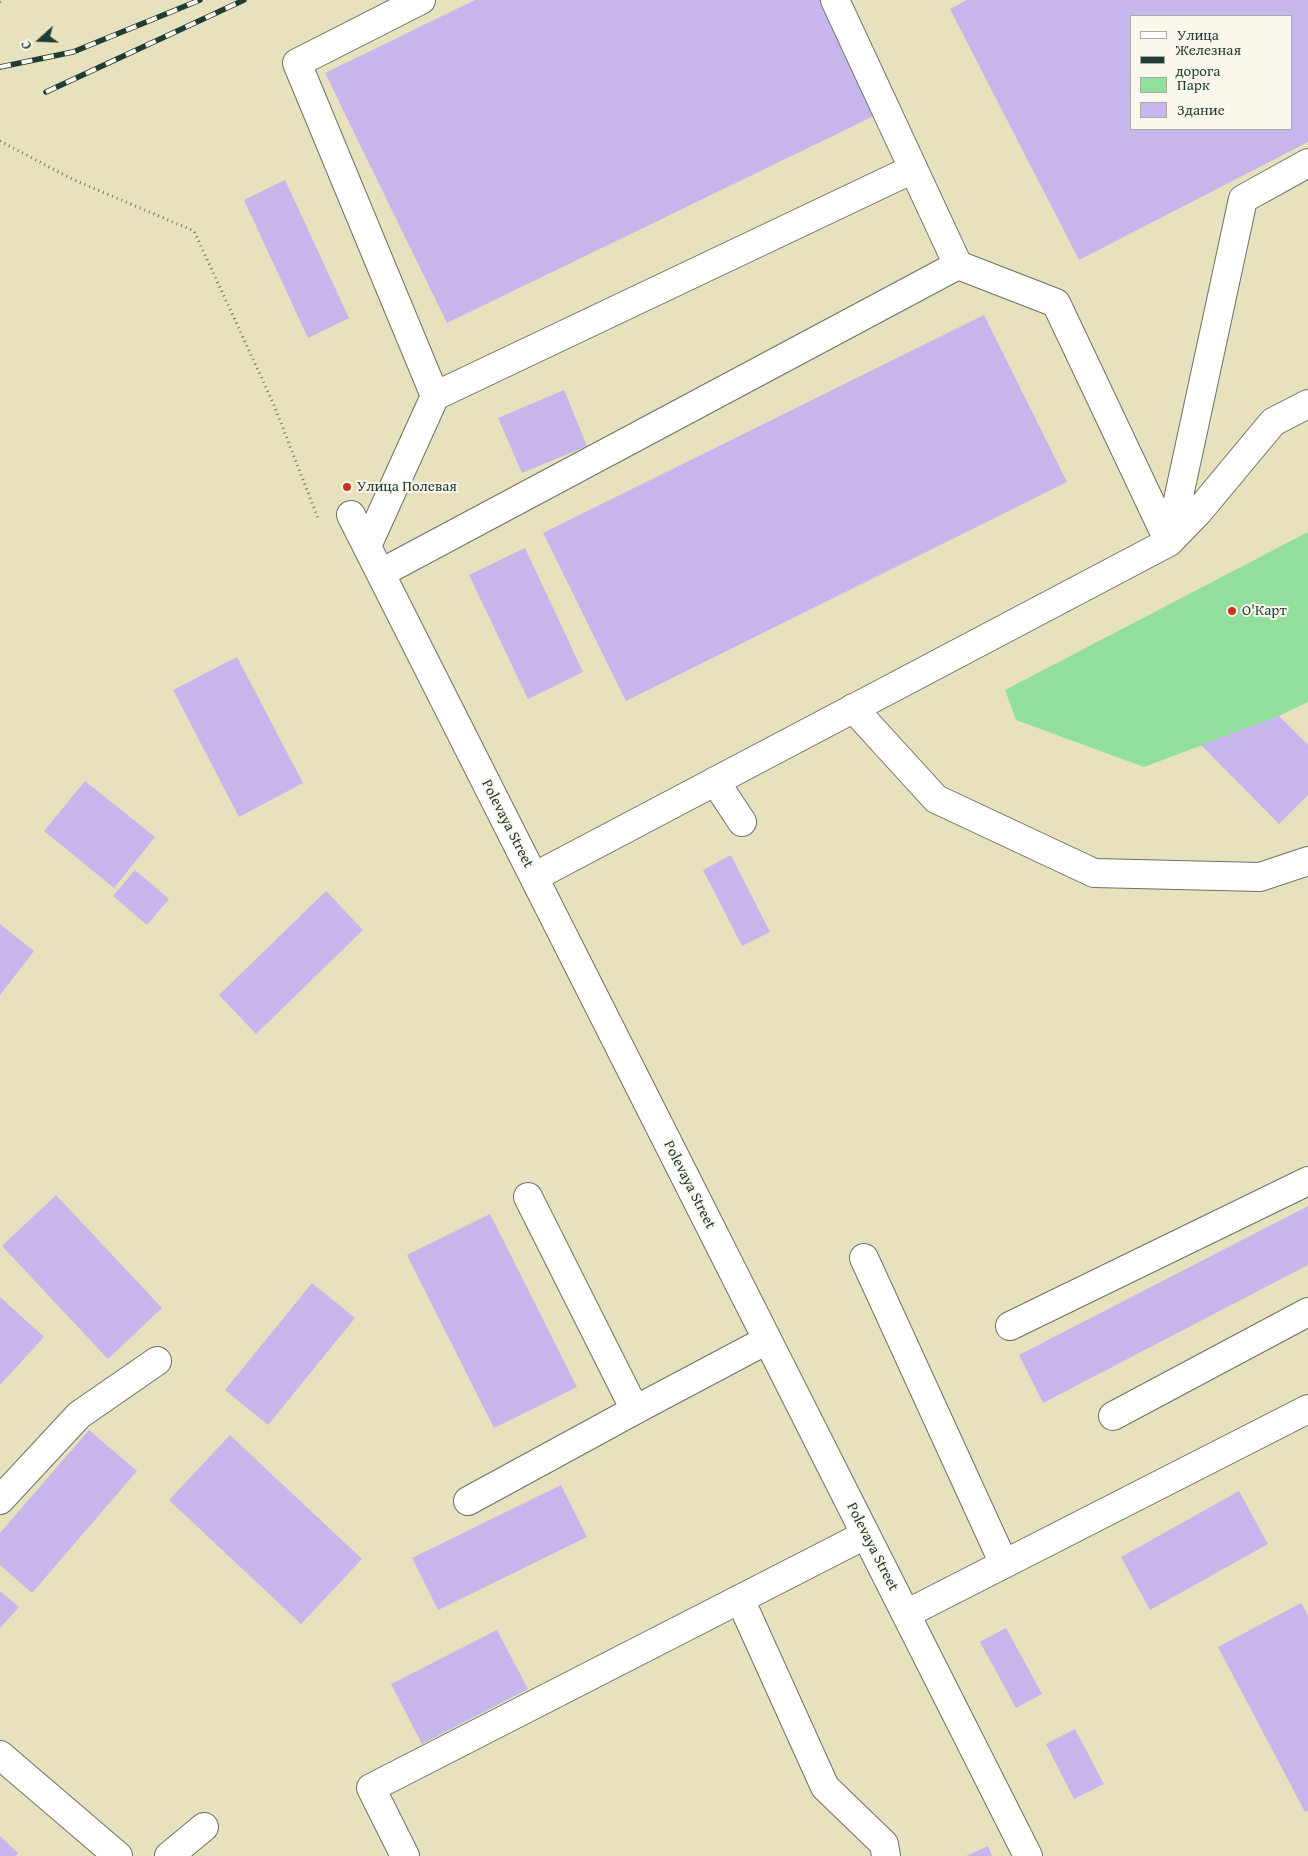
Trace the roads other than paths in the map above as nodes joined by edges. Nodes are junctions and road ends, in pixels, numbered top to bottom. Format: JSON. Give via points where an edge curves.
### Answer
{"nodes":[{"id":1,"x":421,"y":0,"type":"edge"},
{"id":2,"x":835,"y":0,"type":"edge"},
{"id":3,"x":1308,"y":163,"type":"edge"},
{"id":4,"x":913,"y":169,"type":"junction"},
{"id":5,"x":958,"y":264,"type":"junction"},
{"id":6,"x":435,"y":396,"type":"junction"},
{"id":7,"x":1308,"y":404,"type":"edge"},
{"id":8,"x":351,"y":514,"type":"road end"},
{"id":9,"x":1169,"y":542,"type":"junction"},
{"id":10,"x":367,"y":546,"type":"junction"},
{"id":11,"x":381,"y":573,"type":"junction"},
{"id":12,"x":854,"y":708,"type":"junction"},
{"id":13,"x":715,"y":781,"type":"junction"},
{"id":14,"x":742,"y":822,"type":"dead end"},
{"id":15,"x":1308,"y":861,"type":"edge"},
{"id":16,"x":534,"y":877,"type":"junction"},
{"id":17,"x":1308,"y":1181,"type":"edge"},
{"id":18,"x":528,"y":1197,"type":"dead end"},
{"id":19,"x":864,"y":1258,"type":"dead end"},
{"id":20,"x":1308,"y":1312,"type":"edge"},
{"id":21,"x":1010,"y":1326,"type":"dead end"},
{"id":22,"x":767,"y":1340,"type":"junction"},
{"id":23,"x":157,"y":1361,"type":"dead end"},
{"id":24,"x":1308,"y":1409,"type":"edge"},
{"id":25,"x":635,"y":1410,"type":"junction"},
{"id":26,"x":1113,"y":1416,"type":"dead end"},
{"id":27,"x":0,"y":1500,"type":"edge"},
{"id":28,"x":468,"y":1501,"type":"dead end"},
{"id":29,"x":865,"y":1536,"type":"junction"},
{"id":30,"x":1004,"y":1564,"type":"junction"},
{"id":31,"x":740,"y":1600,"type":"junction"},
{"id":32,"x":906,"y":1614,"type":"junction"},
{"id":33,"x":0,"y":1755,"type":"edge"},
{"id":34,"x":204,"y":1826,"type":"dead end"},
{"id":35,"x":118,"y":1856,"type":"edge"},
{"id":36,"x":169,"y":1856,"type":"edge"},
{"id":37,"x":405,"y":1856,"type":"edge"},
{"id":38,"x":886,"y":1856,"type":"edge"},
{"id":39,"x":1028,"y":1856,"type":"edge"}],
"edges":[{"from":1,"to":6,"type":"street","via":[[297,63]]},
{"from":2,"to":4,"type":"street"},
{"from":3,"to":9,"type":"street","via":[[1243,198]]},
{"from":4,"to":5,"type":"street"},
{"from":4,"to":6,"type":"street"},
{"from":5,"to":9,"type":"street","via":[[1056,303]]},
{"from":5,"to":11,"type":"street"},
{"from":6,"to":10,"type":"street"},
{"from":7,"to":9,"type":"street","via":[[1273,422]]},
{"from":8,"to":10,"type":"street","name":"Polevaya Street"},
{"from":9,"to":12,"type":"street"},
{"from":10,"to":11,"type":"street","name":"Polevaya Street"},
{"from":11,"to":16,"type":"street","name":"Polevaya Street"},
{"from":12,"to":13,"type":"street"},
{"from":12,"to":15,"type":"street","via":[[936,799],[1094,873],[1260,877]]},
{"from":13,"to":14,"type":"street"},
{"from":13,"to":16,"type":"street"},
{"from":16,"to":22,"type":"street","name":"Polevaya Street"},
{"from":17,"to":21,"type":"street"},
{"from":18,"to":25,"type":"street"},
{"from":19,"to":30,"type":"street"},
{"from":20,"to":26,"type":"street"},
{"from":22,"to":25,"type":"street"},
{"from":22,"to":29,"type":"street","name":"Polevaya Street"},
{"from":23,"to":27,"type":"street","via":[[79,1415]]},
{"from":24,"to":30,"type":"street"},
{"from":25,"to":28,"type":"street"},
{"from":29,"to":31,"type":"street"},
{"from":29,"to":32,"type":"street","name":"Polevaya Street"},
{"from":30,"to":32,"type":"street"},
{"from":31,"to":37,"type":"street","via":[[371,1788]]},
{"from":31,"to":38,"type":"street","via":[[825,1787],[884,1844]]},
{"from":32,"to":39,"type":"street","name":"Polevaya Street"},
{"from":33,"to":35,"type":"street"},
{"from":34,"to":36,"type":"street"}]}
